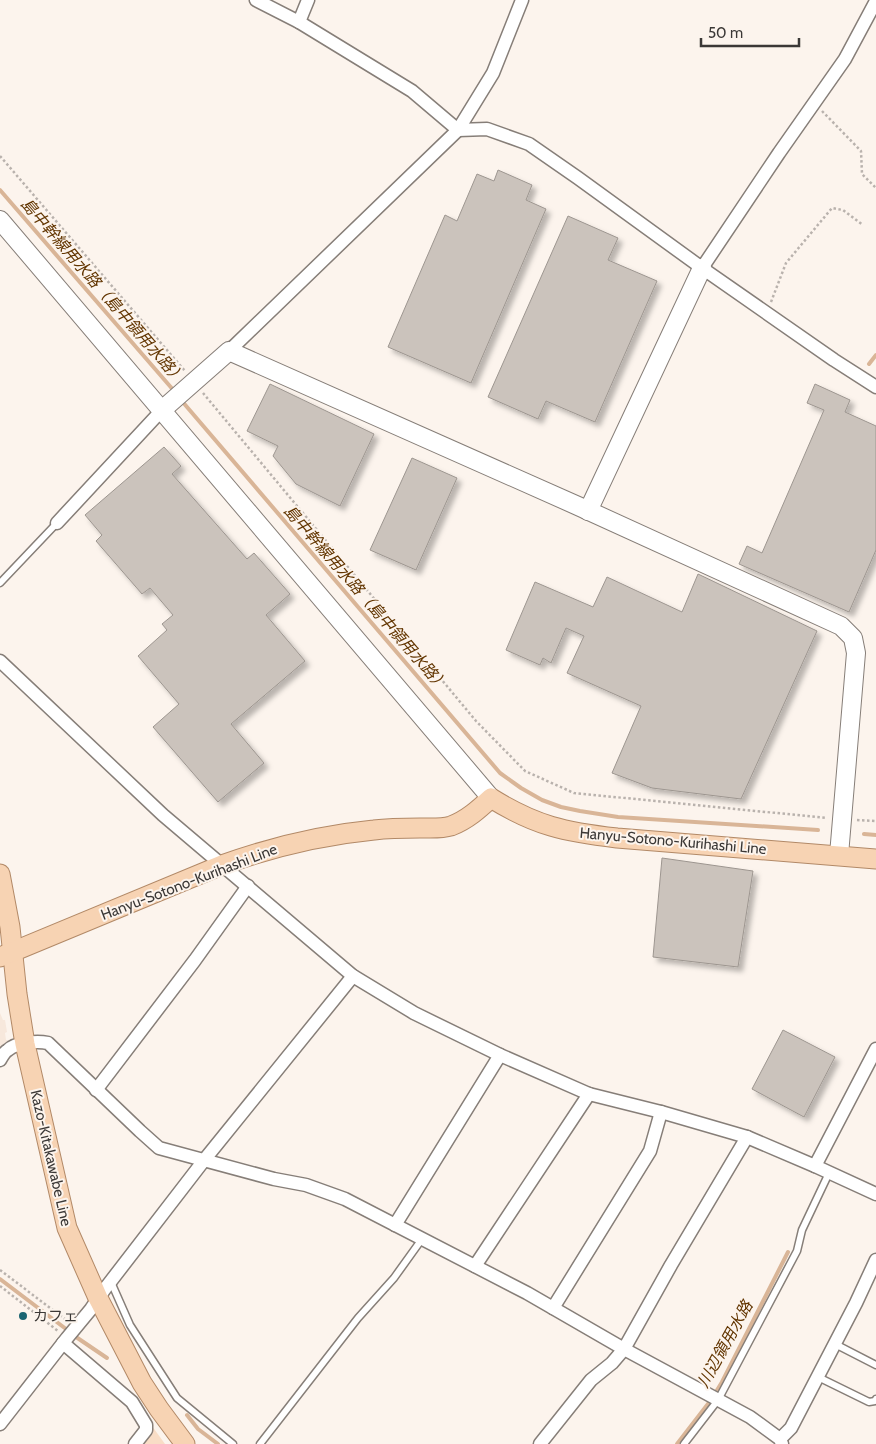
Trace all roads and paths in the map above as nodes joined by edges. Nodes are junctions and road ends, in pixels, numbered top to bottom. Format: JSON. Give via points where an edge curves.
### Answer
{"nodes":[{"id":1,"x":256,"y":0,"type":"edge"},
{"id":2,"x":308,"y":0,"type":"edge"},
{"id":3,"x":522,"y":0,"type":"edge"},
{"id":4,"x":876,"y":1,"type":"edge"},
{"id":5,"x":299,"y":22,"type":"junction"},
{"id":6,"x":814,"y":103,"type":"junction"},
{"id":7,"x":458,"y":130,"type":"junction"},
{"id":8,"x":0,"y":156,"type":"edge"},
{"id":9,"x":876,"y":188,"type":"edge"},
{"id":10,"x":0,"y":220,"type":"edge"},
{"id":11,"x":863,"y":225,"type":"dead end"},
{"id":12,"x":702,"y":268,"type":"junction"},
{"id":13,"x":767,"y":313,"type":"junction"},
{"id":14,"x":229,"y":351,"type":"junction"},
{"id":15,"x":194,"y":382,"type":"junction"},
{"id":16,"x":876,"y":386,"type":"edge"},
{"id":17,"x":162,"y":410,"type":"junction"},
{"id":18,"x":588,"y":511,"type":"junction"},
{"id":19,"x":58,"y":522,"type":"joint"},
{"id":20,"x":0,"y":582,"type":"edge"},
{"id":21,"x":0,"y":661,"type":"edge"},
{"id":22,"x":491,"y":798,"type":"junction"},
{"id":23,"x":841,"y":819,"type":"junction"},
{"id":24,"x":876,"y":821,"type":"edge"},
{"id":25,"x":839,"y":855,"type":"junction"},
{"id":26,"x":876,"y":859,"type":"edge"},
{"id":27,"x":222,"y":865,"type":"junction"},
{"id":28,"x":0,"y":874,"type":"edge"},
{"id":29,"x":248,"y":886,"type":"junction"},
{"id":30,"x":6,"y":954,"type":"edge"},
{"id":31,"x":353,"y":976,"type":"junction"},
{"id":32,"x":25,"y":1044,"type":"junction"},
{"id":33,"x":876,"y":1048,"type":"edge"},
{"id":34,"x":500,"y":1055,"type":"junction"},
{"id":35,"x":0,"y":1060,"type":"edge"},
{"id":36,"x":96,"y":1090,"type":"junction"},
{"id":37,"x":589,"y":1094,"type":"junction"},
{"id":38,"x":661,"y":1112,"type":"junction"},
{"id":39,"x":747,"y":1137,"type":"junction"},
{"id":40,"x":205,"y":1159,"type":"junction"},
{"id":41,"x":815,"y":1166,"type":"junction"},
{"id":42,"x":829,"y":1173,"type":"junction"},
{"id":43,"x":876,"y":1194,"type":"edge"},
{"id":44,"x":395,"y":1225,"type":"junction"},
{"id":45,"x":422,"y":1239,"type":"junction"},
{"id":46,"x":876,"y":1260,"type":"edge"},
{"id":47,"x":475,"y":1266,"type":"junction"},
{"id":48,"x":0,"y":1270,"type":"edge"},
{"id":49,"x":110,"y":1282,"type":"junction"},
{"id":50,"x":0,"y":1286,"type":"edge"},
{"id":51,"x":98,"y":1298,"type":"junction"},
{"id":52,"x":552,"y":1308,"type":"junction"},
{"id":53,"x":76,"y":1327,"type":"junction"},
{"id":54,"x":65,"y":1340,"type":"junction"},
{"id":55,"x":835,"y":1344,"type":"junction"},
{"id":56,"x":624,"y":1350,"type":"junction"},
{"id":57,"x":876,"y":1365,"type":"edge"},
{"id":58,"x":818,"y":1377,"type":"junction"},
{"id":59,"x":876,"y":1399,"type":"edge"},
{"id":60,"x":718,"y":1400,"type":"junction"},
{"id":61,"x":0,"y":1424,"type":"edge"},
{"id":62,"x":781,"y":1442,"type":"edge"},
{"id":63,"x":136,"y":1444,"type":"edge"},
{"id":64,"x":185,"y":1444,"type":"edge"},
{"id":65,"x":233,"y":1444,"type":"edge"},
{"id":66,"x":260,"y":1444,"type":"edge"},
{"id":67,"x":540,"y":1444,"type":"edge"},
{"id":68,"x":684,"y":1444,"type":"edge"}],
"edges":[{"from":1,"to":5,"type":"street"},
{"from":2,"to":5,"type":"street"},
{"from":3,"to":7,"type":"street","via":[[493,73]]},
{"from":4,"to":6,"type":"street","via":[[845,59]]},
{"from":5,"to":7,"type":"street","via":[[412,91]]},
{"from":6,"to":9,"type":"path","via":[[861,151],[862,174]]},
{"from":6,"to":12,"type":"street"},
{"from":7,"to":12,"type":"street","via":[[487,129],[529,144]]},
{"from":7,"to":14,"type":"street"},
{"from":8,"to":15,"type":"path"},
{"from":10,"to":17,"type":"street"},
{"from":11,"to":13,"type":"path","via":[[843,210],[832,208],[786,263]]},
{"from":12,"to":13,"type":"street"},
{"from":12,"to":18,"type":"street"},
{"from":13,"to":16,"type":"street"},
{"from":14,"to":15,"type":"street"},
{"from":14,"to":18,"type":"street"},
{"from":15,"to":17,"type":"street"},
{"from":15,"to":23,"type":"path","via":[[476,721],[525,771],[574,793]]},
{"from":17,"to":19,"type":"street"},
{"from":17,"to":22,"type":"street"},
{"from":18,"to":23,"type":"street","via":[[841,626],[853,638],[856,653]]},
{"from":19,"to":20,"type":"lane"},
{"from":21,"to":27,"type":"street","via":[[163,815]]},
{"from":22,"to":25,"type":"main road","name":"Hanyu-Sotono-Kurihashi Line","via":[[539,823],[579,834]]},
{"from":22,"to":27,"type":"main road","name":"Hanyu-Sotono-Kurihashi Line","via":[[475,813],[448,827],[391,828],[306,839]]},
{"from":23,"to":24,"type":"path"},
{"from":23,"to":25,"type":"street"},
{"from":25,"to":26,"type":"main road","name":"Hanyu-Sotono-Kurihashi Line"},
{"from":27,"to":29,"type":"street"},
{"from":27,"to":30,"type":"main road","name":"Hanyu-Sotono-Kurihashi Line"},
{"from":28,"to":30,"type":"main road","name":"Kazo-Kitakawabe Line","via":[[10,927]]},
{"from":29,"to":31,"type":"street"},
{"from":29,"to":36,"type":"street"},
{"from":30,"to":32,"type":"main road","name":"Kazo-Kitakawabe Line"},
{"from":31,"to":34,"type":"street","via":[[414,1013]]},
{"from":31,"to":40,"type":"street"},
{"from":32,"to":35,"type":"street","via":[[10,1048]]},
{"from":32,"to":36,"type":"street","via":[[48,1044]]},
{"from":32,"to":51,"type":"main road","name":"Kazo-Kitakawabe Line","via":[[66,1228]]},
{"from":33,"to":41,"type":"street"},
{"from":34,"to":37,"type":"street"},
{"from":34,"to":44,"type":"street"},
{"from":36,"to":40,"type":"street","via":[[160,1148]]},
{"from":37,"to":38,"type":"street"},
{"from":37,"to":47,"type":"street"},
{"from":38,"to":39,"type":"street"},
{"from":38,"to":52,"type":"street","via":[[650,1151]]},
{"from":39,"to":41,"type":"street"},
{"from":39,"to":56,"type":"street"},
{"from":40,"to":44,"type":"street","via":[[306,1185],[345,1199]]},
{"from":40,"to":49,"type":"street"},
{"from":41,"to":42,"type":"street"},
{"from":42,"to":43,"type":"street"},
{"from":42,"to":60,"type":"lane","via":[[802,1230],[797,1251]]},
{"from":44,"to":45,"type":"street"},
{"from":45,"to":47,"type":"street"},
{"from":45,"to":66,"type":"lane"},
{"from":46,"to":55,"type":"street"},
{"from":47,"to":52,"type":"street"},
{"from":48,"to":53,"type":"path"},
{"from":49,"to":51,"type":"street"},
{"from":49,"to":65,"type":"lane","via":[[130,1325],[177,1398]]},
{"from":50,"to":54,"type":"path"},
{"from":51,"to":53,"type":"street"},
{"from":51,"to":64,"type":"main road","name":"Kazo-Kitakawabe Line","via":[[142,1383]]},
{"from":52,"to":56,"type":"street"},
{"from":53,"to":54,"type":"street"},
{"from":54,"to":61,"type":"street"},
{"from":54,"to":63,"type":"street","via":[[132,1402],[146,1424],[146,1430]]},
{"from":55,"to":57,"type":"lane"},
{"from":55,"to":58,"type":"street"},
{"from":56,"to":60,"type":"street"},
{"from":56,"to":67,"type":"street","via":[[591,1380]]},
{"from":58,"to":59,"type":"lane","via":[[869,1402]]},
{"from":58,"to":62,"type":"street"},
{"from":60,"to":62,"type":"street","via":[[750,1417]]},
{"from":60,"to":68,"type":"lane"}]}
